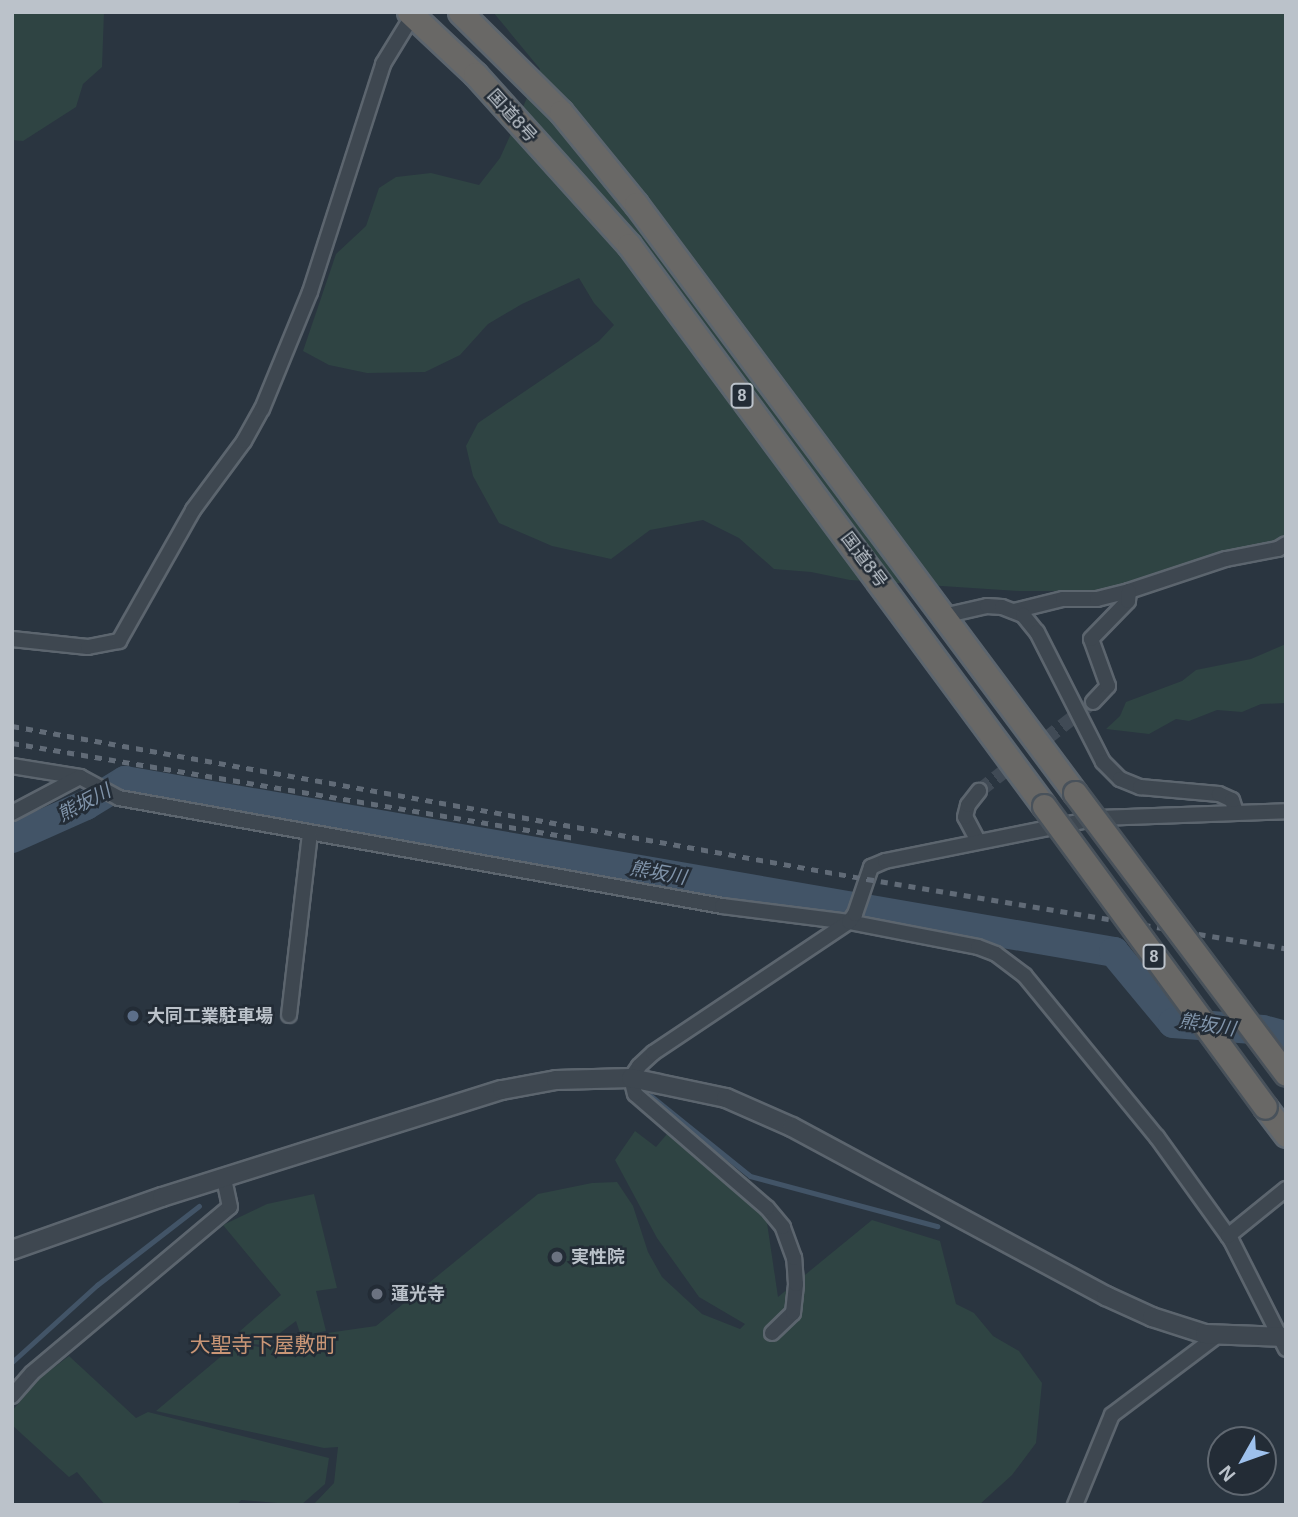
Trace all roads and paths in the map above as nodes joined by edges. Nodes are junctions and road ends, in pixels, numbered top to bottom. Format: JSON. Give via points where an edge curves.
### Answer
{"nodes":[{"id":1,"x":460,"y":12,"type":"edge"},
{"id":2,"x":413,"y":13,"type":"edge"},
{"id":3,"x":1286,"y":544,"type":"edge"},
{"id":4,"x":1129,"y":591,"type":"junction"},
{"id":5,"x":1014,"y":611,"type":"junction"},
{"id":6,"x":943,"y":616,"type":"junction"},
{"id":7,"x":12,"y":639,"type":"edge"},
{"id":8,"x":1093,"y":702,"type":"tunnel mouth"},
{"id":9,"x":12,"y":766,"type":"edge"},
{"id":10,"x":84,"y":779,"type":"junction"},
{"id":11,"x":979,"y":791,"type":"tunnel mouth"},
{"id":12,"x":1286,"y":811,"type":"edge"},
{"id":13,"x":1236,"y":812,"type":"junction"},
{"id":14,"x":12,"y":813,"type":"edge"},
{"id":15,"x":310,"y":834,"type":"junction"},
{"id":16,"x":978,"y":841,"type":"junction"},
{"id":17,"x":855,"y":913,"type":"junction"},
{"id":18,"x":289,"y":1015,"type":"dead end"},
{"id":19,"x":1286,"y":1074,"type":"edge"},
{"id":20,"x":631,"y":1078,"type":"junction"},
{"id":21,"x":1286,"y":1135,"type":"edge"},
{"id":22,"x":224,"y":1179,"type":"junction"},
{"id":23,"x":1286,"y":1189,"type":"edge"},
{"id":24,"x":1228,"y":1236,"type":"junction"},
{"id":25,"x":12,"y":1250,"type":"edge"},
{"id":26,"x":772,"y":1333,"type":"dead end"},
{"id":27,"x":1218,"y":1335,"type":"junction"},
{"id":28,"x":1283,"y":1341,"type":"edge"},
{"id":29,"x":12,"y":1396,"type":"edge"},
{"id":30,"x":1075,"y":1505,"type":"edge"}],
"edges":[{"from":1,"to":6,"type":"highway","name":"国道8号","number":"8","via":[[561,112],[628,194]]},
{"from":2,"to":7,"type":"street","via":[[383,64],[310,292],[262,409],[193,510],[119,640],[88,647]]},
{"from":2,"to":21,"type":"highway","name":"国道8号","number":"8","bridge":true,"via":[[475,74],[629,245]]},
{"from":3,"to":4,"type":"street"},
{"from":4,"to":5,"type":"street"},
{"from":4,"to":8,"type":"street","via":[[1128,601],[1091,639],[1108,686]]},
{"from":5,"to":6,"type":"street","via":[[987,606]]},
{"from":5,"to":13,"type":"street","via":[[1037,632],[1089,739],[1120,779],[1140,788],[1219,794],[1232,800]]},
{"from":6,"to":19,"type":"highway","name":"国道8号","number":"8","bridge":true},
{"from":9,"to":10,"type":"street"},
{"from":10,"to":14,"type":"street"},
{"from":10,"to":15,"type":"street","via":[[119,798]]},
{"from":11,"to":16,"type":"street","via":[[965,817]]},
{"from":12,"to":13,"type":"street"},
{"from":13,"to":16,"type":"street","via":[[1099,818]]},
{"from":15,"to":17,"type":"street","via":[[722,906]]},
{"from":15,"to":18,"type":"street"},
{"from":16,"to":17,"type":"street","via":[[871,867]]},
{"from":17,"to":20,"type":"street","via":[[653,1053]]},
{"from":17,"to":24,"type":"street","via":[[978,947],[1010,963],[1157,1138]]},
{"from":20,"to":22,"type":"street","via":[[556,1080],[502,1090]]},
{"from":20,"to":26,"type":"street","via":[[641,1101],[767,1208],[783,1227],[794,1258],[793,1313]]},
{"from":20,"to":27,"type":"street","via":[[726,1098],[781,1122],[1106,1296],[1152,1317]]},
{"from":22,"to":25,"type":"street"},
{"from":22,"to":29,"type":"street","via":[[230,1207],[32,1373]]},
{"from":23,"to":24,"type":"street"},
{"from":24,"to":28,"type":"street"},
{"from":27,"to":28,"type":"street"},
{"from":27,"to":30,"type":"street","via":[[1112,1415]]}]}
